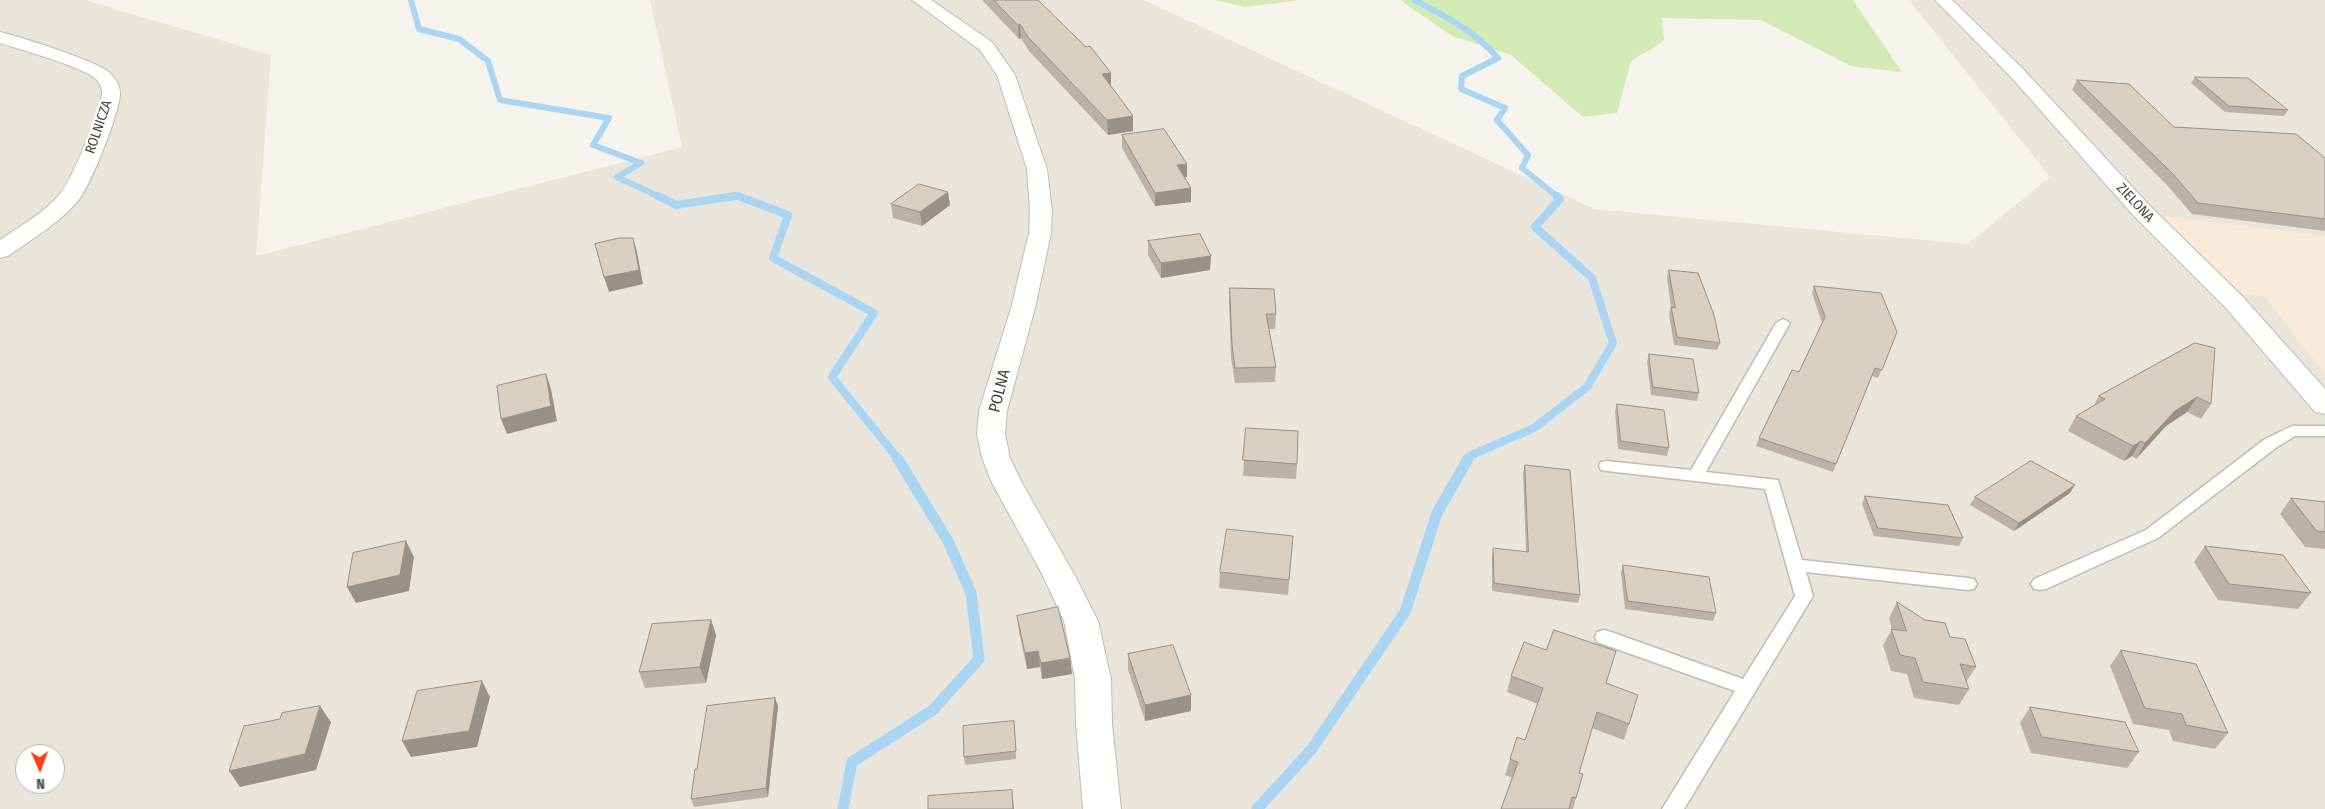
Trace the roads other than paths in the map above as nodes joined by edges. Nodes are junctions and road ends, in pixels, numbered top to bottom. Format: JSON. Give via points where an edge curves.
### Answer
{"nodes":[{"id":1,"x":920,"y":0,"type":"edge"},
{"id":2,"x":1943,"y":0,"type":"edge"},
{"id":3,"x":0,"y":37,"type":"edge"},
{"id":4,"x":0,"y":251,"type":"edge"},
{"id":5,"x":1783,"y":323,"type":"dead end"},
{"id":6,"x":2325,"y":406,"type":"edge"},
{"id":7,"x":2325,"y":431,"type":"edge"},
{"id":8,"x":1606,"y":466,"type":"dead end"},
{"id":9,"x":1696,"y":476,"type":"junction"},
{"id":10,"x":1795,"y":565,"type":"junction"},
{"id":11,"x":1968,"y":584,"type":"dead end"},
{"id":12,"x":2040,"y":584,"type":"dead end"},
{"id":13,"x":1604,"y":636,"type":"dead end"},
{"id":14,"x":1748,"y":688,"type":"junction"},
{"id":15,"x":1102,"y":809,"type":"edge"},
{"id":16,"x":1673,"y":809,"type":"edge"}],
"edges":[{"from":1,"to":15,"type":"street","name":"POLNA","via":[[994,55],[1010,84],[1037,169],[1042,212],[1040,233],[994,411],[991,434],[996,458],[1007,483],[1058,574],[1080,621],[1093,679]]},
{"from":2,"to":6,"type":"street","name":"ZIELONA","via":[[2016,73],[2141,210],[2234,302]]},
{"from":3,"to":4,"type":"street","name":"ROLNICZA","via":[[102,75],[111,93],[100,133],[71,196],[55,212]]},
{"from":5,"to":9,"type":"lane"},
{"from":7,"to":12,"type":"lane","via":[[2292,431],[2271,443],[2152,534]]},
{"from":8,"to":9,"type":"lane"},
{"from":9,"to":10,"type":"lane","via":[[1772,484]]},
{"from":10,"to":11,"type":"lane"},
{"from":10,"to":14,"type":"lane","via":[[1804,596]]},
{"from":13,"to":14,"type":"lane"},
{"from":14,"to":16,"type":"lane"}]}
